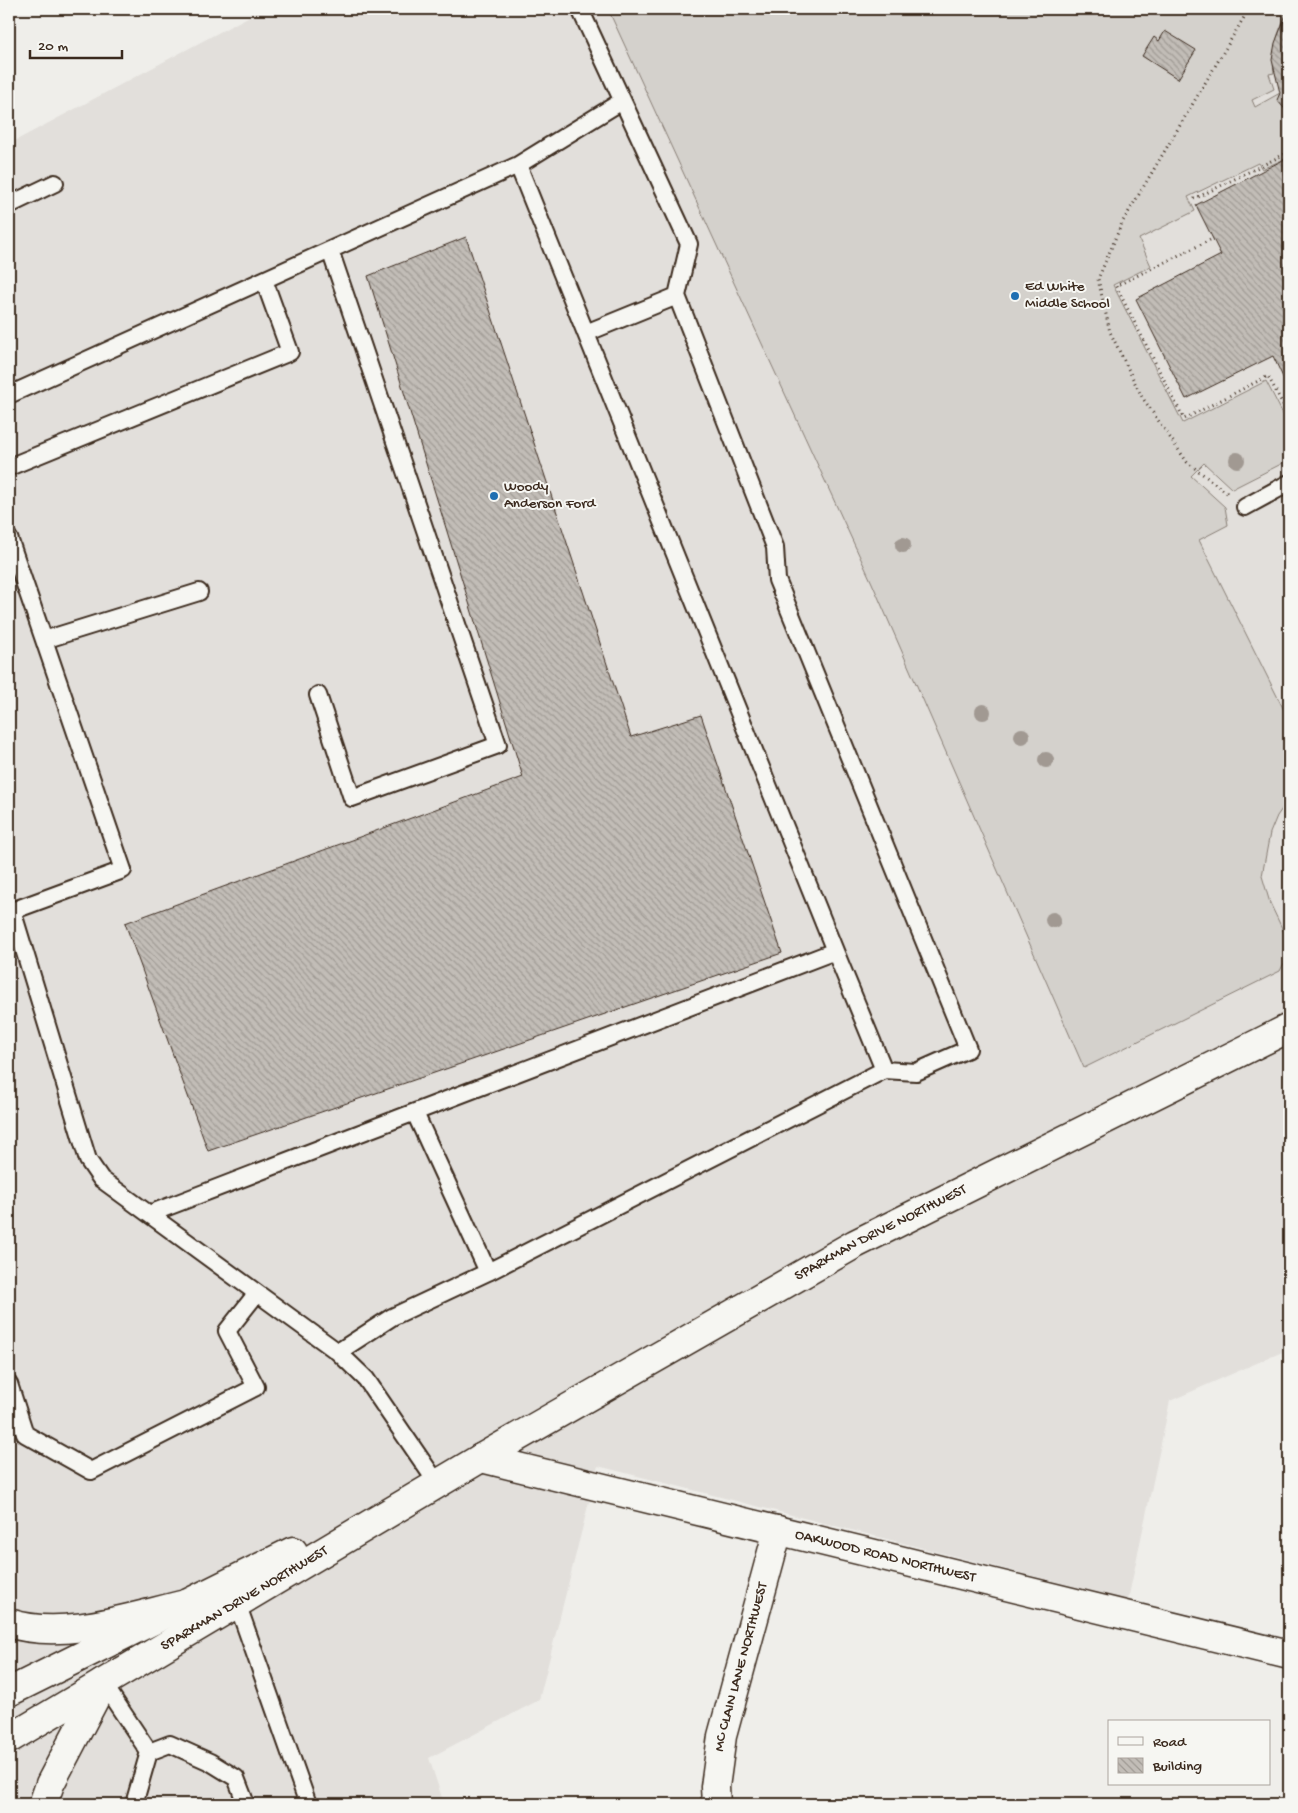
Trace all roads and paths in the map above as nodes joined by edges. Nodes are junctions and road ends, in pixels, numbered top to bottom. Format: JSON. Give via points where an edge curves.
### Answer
{"nodes":[{"id":1,"x":580,"y":9,"type":"edge"},
{"id":2,"x":1249,"y":9,"type":"edge"},
{"id":3,"x":622,"y":101,"type":"junction"},
{"id":4,"x":1289,"y":155,"type":"edge"},
{"id":5,"x":518,"y":165,"type":"junction"},
{"id":6,"x":55,"y":183,"type":"dead end"},
{"id":7,"x":1194,"y":199,"type":"dead end"},
{"id":8,"x":9,"y":205,"type":"edge"},
{"id":9,"x":1210,"y":240,"type":"dead end"},
{"id":10,"x":330,"y":250,"type":"junction"},
{"id":11,"x":264,"y":280,"type":"junction"},
{"id":12,"x":677,"y":296,"type":"junction"},
{"id":13,"x":586,"y":333,"type":"junction"},
{"id":14,"x":9,"y":395,"type":"edge"},
{"id":15,"x":1289,"y":416,"type":"edge"},
{"id":16,"x":9,"y":467,"type":"edge"},
{"id":17,"x":1289,"y":483,"type":"edge"},
{"id":18,"x":1246,"y":507,"type":"joint"},
{"id":19,"x":9,"y":538,"type":"edge"},
{"id":20,"x":199,"y":592,"type":"dead end"},
{"id":21,"x":44,"y":640,"type":"junction"},
{"id":22,"x":318,"y":695,"type":"dead end"},
{"id":23,"x":10,"y":911,"type":"edge"},
{"id":24,"x":835,"y":951,"type":"junction"},
{"id":25,"x":1289,"y":1028,"type":"edge"},
{"id":26,"x":884,"y":1070,"type":"junction"},
{"id":27,"x":415,"y":1113,"type":"junction"},
{"id":28,"x":149,"y":1214,"type":"junction"},
{"id":29,"x":488,"y":1272,"type":"junction"},
{"id":30,"x":257,"y":1294,"type":"junction"},
{"id":31,"x":338,"y":1352,"type":"junction"},
{"id":32,"x":9,"y":1384,"type":"edge"},
{"id":33,"x":480,"y":1458,"type":"junction"},
{"id":34,"x":435,"y":1480,"type":"junction"},
{"id":35,"x":778,"y":1530,"type":"junction"},
{"id":36,"x":237,"y":1603,"type":"junction"},
{"id":37,"x":186,"y":1604,"type":"junction"},
{"id":38,"x":9,"y":1623,"type":"edge"},
{"id":39,"x":1289,"y":1654,"type":"edge"},
{"id":40,"x":103,"y":1683,"type":"junction"},
{"id":41,"x":9,"y":1692,"type":"edge"},
{"id":42,"x":9,"y":1740,"type":"edge"},
{"id":43,"x":149,"y":1752,"type":"junction"},
{"id":44,"x":43,"y":1804,"type":"edge"},
{"id":45,"x":134,"y":1804,"type":"edge"},
{"id":46,"x":246,"y":1804,"type":"edge"},
{"id":47,"x":308,"y":1804,"type":"edge"},
{"id":48,"x":716,"y":1804,"type":"edge"}],
"edges":[{"from":1,"to":3,"type":"lane"},
{"from":2,"to":18,"type":"path","via":[[1122,223],[1098,279],[1110,332],[1142,397],[1188,462]]},
{"from":3,"to":5,"type":"lane"},
{"from":3,"to":12,"type":"lane","via":[[689,244]]},
{"from":4,"to":7,"type":"path"},
{"from":5,"to":10,"type":"lane"},
{"from":5,"to":13,"type":"lane"},
{"from":6,"to":8,"type":"lane"},
{"from":9,"to":15,"type":"path","via":[[1116,286],[1184,419],[1268,376]]},
{"from":10,"to":11,"type":"lane"},
{"from":10,"to":22,"type":"lane","via":[[498,745],[352,798]]},
{"from":11,"to":14,"type":"lane"},
{"from":11,"to":16,"type":"lane","via":[[290,352]]},
{"from":12,"to":13,"type":"lane"},
{"from":12,"to":26,"type":"lane","via":[[774,547],[777,580],[968,1049],[916,1072]]},
{"from":13,"to":24,"type":"lane"},
{"from":17,"to":18,"type":"lane"},
{"from":19,"to":21,"type":"lane"},
{"from":20,"to":21,"type":"lane"},
{"from":21,"to":23,"type":"lane","via":[[123,870]]},
{"from":23,"to":28,"type":"lane","via":[[88,1160],[101,1179]]},
{"from":24,"to":26,"type":"lane"},
{"from":24,"to":27,"type":"lane"},
{"from":25,"to":33,"type":"main road","name":"SPARKMAN DRIVE NORTHWEST","via":[[855,1244]]},
{"from":26,"to":29,"type":"lane"},
{"from":27,"to":28,"type":"lane"},
{"from":27,"to":29,"type":"lane"},
{"from":28,"to":30,"type":"lane"},
{"from":29,"to":31,"type":"lane","via":[[392,1317]]},
{"from":30,"to":31,"type":"lane"},
{"from":30,"to":32,"type":"lane","via":[[227,1332],[256,1387],[91,1471],[25,1434]]},
{"from":31,"to":34,"type":"lane","via":[[366,1379]]},
{"from":33,"to":34,"type":"main road","name":"SPARKMAN DRIVE NORTHWEST"},
{"from":33,"to":35,"type":"main road","name":"OAKWOOD ROAD NORTHWEST"},
{"from":33,"to":36,"type":"main road","name":"SPARKMAN DRIVE NORTHWEST"},
{"from":34,"to":37,"type":"main road","name":"SPARKMAN DRIVE NORTHWEST"},
{"from":35,"to":39,"type":"main road","name":"OAKWOOD ROAD NORTHWEST"},
{"from":35,"to":48,"type":"main road","name":"MC CLAIN LANE NORTHWEST","via":[[722,1736]]},
{"from":36,"to":40,"type":"main road","name":"SPARKMAN DRIVE NORTHWEST"},
{"from":36,"to":47,"type":"lane"},
{"from":37,"to":38,"type":"main road","via":[[68,1630]]},
{"from":37,"to":41,"type":"main road","name":"SPARKMAN DRIVE NORTHWEST"},
{"from":40,"to":42,"type":"main road","name":"SPARKMAN DRIVE NORTHWEST"},
{"from":40,"to":43,"type":"lane"},
{"from":40,"to":44,"type":"main road","via":[[50,1784]]},
{"from":43,"to":45,"type":"lane"},
{"from":43,"to":46,"type":"lane","via":[[170,1744],[210,1762],[236,1778]]}]}
